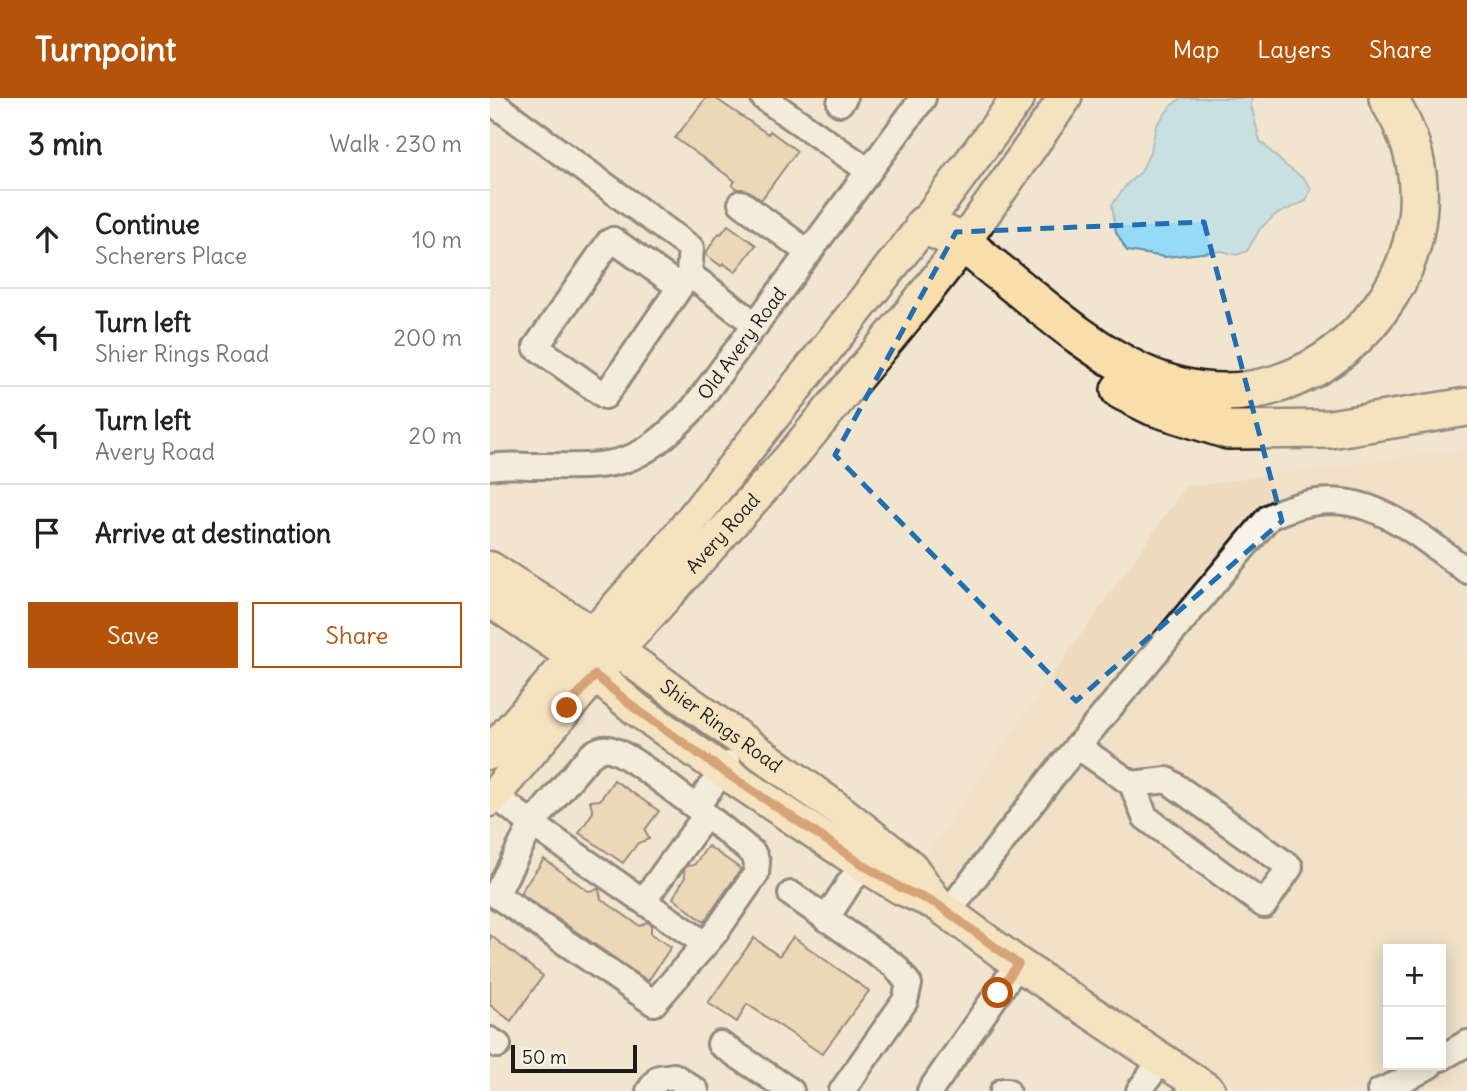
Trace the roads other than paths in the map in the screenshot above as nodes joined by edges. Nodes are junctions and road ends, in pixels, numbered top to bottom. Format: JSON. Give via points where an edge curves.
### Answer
{"nodes":[{"id":1,"x":764,"y":98,"type":"edge"},
{"id":2,"x":923,"y":98,"type":"edge"},
{"id":3,"x":1018,"y":98,"type":"edge"},
{"id":4,"x":1065,"y":98,"type":"edge"},
{"id":5,"x":1388,"y":98,"type":"edge"},
{"id":6,"x":490,"y":101,"type":"edge"},
{"id":7,"x":869,"y":171,"type":"junction"},
{"id":8,"x":741,"y":203,"type":"dead end"},
{"id":9,"x":924,"y":225,"type":"junction"},
{"id":10,"x":809,"y":253,"type":"junction"},
{"id":11,"x":956,"y":253,"type":"junction"},
{"id":12,"x":684,"y":281,"type":"junction"},
{"id":13,"x":756,"y":325,"type":"junction"},
{"id":14,"x":1467,"y":407,"type":"edge"},
{"id":15,"x":490,"y":467,"type":"edge"},
{"id":16,"x":490,"y":568,"type":"edge"},
{"id":17,"x":1467,"y":571,"type":"edge"},
{"id":18,"x":490,"y":600,"type":"edge"},
{"id":19,"x":596,"y":657,"type":"junction"},
{"id":20,"x":1077,"y":746,"type":"junction"},
{"id":21,"x":490,"y":753,"type":"edge"},
{"id":22,"x":725,"y":768,"type":"junction"},
{"id":23,"x":1132,"y":784,"type":"junction"},
{"id":24,"x":492,"y":797,"type":"edge"},
{"id":25,"x":701,"y":811,"type":"junction"},
{"id":26,"x":532,"y":824,"type":"junction"},
{"id":27,"x":862,"y":828,"type":"junction"},
{"id":28,"x":865,"y":866,"type":"junction"},
{"id":29,"x":791,"y":894,"type":"dead end"},
{"id":30,"x":644,"y":900,"type":"junction"},
{"id":31,"x":942,"y":908,"type":"junction"},
{"id":32,"x":826,"y":919,"type":"junction"},
{"id":33,"x":705,"y":944,"type":"junction"},
{"id":34,"x":1018,"y":964,"type":"junction"},
{"id":35,"x":1467,"y":1043,"type":"edge"},
{"id":36,"x":720,"y":1044,"type":"dead end"},
{"id":37,"x":1446,"y":1055,"type":"edge"},
{"id":38,"x":1162,"y":1059,"type":"junction"},
{"id":39,"x":1422,"y":1070,"type":"edge"},
{"id":40,"x":1394,"y":1088,"type":"edge"},
{"id":41,"x":649,"y":1091,"type":"edge"},
{"id":42,"x":696,"y":1091,"type":"edge"},
{"id":43,"x":791,"y":1091,"type":"edge"},
{"id":44,"x":842,"y":1091,"type":"edge"},
{"id":45,"x":930,"y":1091,"type":"edge"},
{"id":46,"x":1139,"y":1091,"type":"edge"},
{"id":47,"x":1209,"y":1091,"type":"edge"}],
"edges":[{"from":1,"to":7,"type":"street"},
{"from":2,"to":7,"type":"street","name":"Old Avery Road"},
{"from":3,"to":9,"type":"main road","name":"Avery Road"},
{"from":4,"to":11,"type":"main road","name":"Avery Road"},
{"from":5,"to":11,"type":"highway","via":[[1406,131],[1414,159],[1418,187],[1413,244],[1374,319],[1323,365],[1293,379],[1230,392],[1195,391],[1161,383],[1116,361]]},
{"from":6,"to":12,"type":"street","via":[[691,248]]},
{"from":7,"to":10,"type":"street","name":"Old Avery Road"},
{"from":8,"to":10,"type":"street"},
{"from":9,"to":11,"type":"highway"},
{"from":9,"to":19,"type":"main road","name":"Avery Road","via":[[663,556]]},
{"from":10,"to":13,"type":"street","name":"Old Avery Road"},
{"from":11,"to":14,"type":"highway","via":[[1105,382],[1152,406],[1228,430],[1330,429]]},
{"from":11,"to":19,"type":"main road","name":"Avery Road","via":[[790,458]]},
{"from":12,"to":12,"type":"street","via":[[605,396],[536,347],[613,240]]},
{"from":12,"to":13,"type":"street"},
{"from":13,"to":15,"type":"street","name":"Old Avery Road","via":[[693,409],[656,445],[636,457],[594,467]]},
{"from":16,"to":19,"type":"main road","name":"Shier Rings Road"},
{"from":17,"to":20,"type":"street","via":[[1376,509],[1344,501],[1291,506],[1269,517]]},
{"from":18,"to":19,"type":"main road","name":"Shier Rings Road"},
{"from":19,"to":21,"type":"main road","name":"Avery Road"},
{"from":19,"to":22,"type":"main road","name":"Shier Rings Road","via":[[636,709]]},
{"from":19,"to":24,"type":"main road","name":"Avery Road"},
{"from":19,"to":27,"type":"main road","name":"Shier Rings Road"},
{"from":20,"to":23,"type":"street"},
{"from":20,"to":31,"type":"street"},
{"from":22,"to":25,"type":"street"},
{"from":22,"to":27,"type":"main road","via":[[822,823]]},
{"from":22,"to":28,"type":"main road","name":"Shier Rings Road"},
{"from":23,"to":23,"type":"street","via":[[1145,817],[1264,905],[1290,867],[1167,780]]},
{"from":24,"to":26,"type":"street"},
{"from":25,"to":26,"type":"street","via":[[608,748],[595,751],[586,760]]},
{"from":25,"to":30,"type":"street"},
{"from":25,"to":33,"type":"street","via":[[753,853],[757,862],[756,873]]},
{"from":26,"to":30,"type":"street"},
{"from":26,"to":33,"type":"street","via":[[496,894],[507,902],[654,1003]]},
{"from":27,"to":31,"type":"main road","name":"Shier Rings Road","via":[[911,867]]},
{"from":28,"to":31,"type":"main road","name":"Shier Rings Road"},
{"from":28,"to":32,"type":"street"},
{"from":29,"to":32,"type":"street"},
{"from":30,"to":33,"type":"street"},
{"from":31,"to":34,"type":"main road","name":"Shier Rings Road"},
{"from":32,"to":44,"type":"street","via":[[895,966],[909,984],[905,1002]]},
{"from":34,"to":38,"type":"main road","name":"Shier Rings Road"},
{"from":34,"to":45,"type":"street"},
{"from":35,"to":37,"type":"street"},
{"from":36,"to":43,"type":"street"},
{"from":38,"to":46,"type":"street"},
{"from":38,"to":47,"type":"main road","name":"Shier Rings Road"},
{"from":39,"to":40,"type":"street"},
{"from":41,"to":42,"type":"street","via":[[659,1078],[674,1076]]}]}
